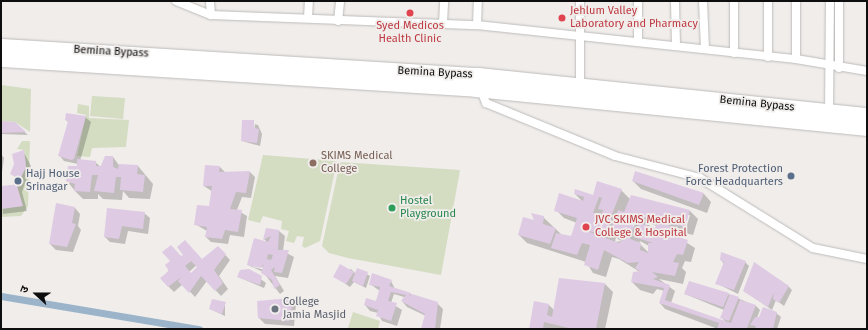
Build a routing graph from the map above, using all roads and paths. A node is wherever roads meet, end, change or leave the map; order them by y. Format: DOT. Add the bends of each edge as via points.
graph roads {
  1 [pos="176,1"];
  2 [pos="210,1"];
  3 [pos="310,1"];
  4 [pos="340,1"];
  5 [pos="444,1"];
  6 [pos="478,1"];
  7 [pos="580,1"];
  8 [pos="585,1"];
  9 [pos="638,1"];
  10 [pos="675,1"];
  11 [pos="703,1"];
  12 [pos="734,1"];
  13 [pos="768,1"];
  14 [pos="796,1"];
  15 [pos="830,1"];
  16 [pos="838,1"];
  17 [pos="211,15"];
  18 [pos="308,18"];
  19 [pos="338,21"];
  20 [pos="443,24"];
  21 [pos="477,24"];
  22 [pos="580,34"];
  23 [pos="638,42"];
  24 [pos="676,45"];
  25 [pos="1,46"];
  26 [pos="705,49"];
  27 [pos="734,52"];
  28 [pos="768,57"];
  29 [pos="1,59"];
  30 [pos="796,59"];
  31 [pos="830,66"];
  32 [pos="839,68"];
  33 [pos="867,71"];
  34 [pos="580,86"];
  35 [pos="481,90"];
  36 [pos="829,112"];
  37 [pos="867,115"];
  38 [pos="867,128"];
  39 [pos="867,259"];
  1 -- 17 [label="street"];
  2 -- 17 [label="street"];
  3 -- 18 [label="street"];
  4 -- 19 [label="street"];
  5 -- 20 [label="street"];
  6 -- 21 [label="street"];
  7 -- 8 [label="street"];
  7 -- 22 [label="street"];
  9 -- 23 [label="street"];
  10 -- 24 [label="street"];
  11 -- 26 [label="street"];
  12 -- 27 [label="street"];
  13 -- 28 [label="street"];
  14 -- 30 [label="street"];
  15 -- 31 [label="street"];
  16 -- 32 [label="street"];
  17 -- 18 [label="street"];
  18 -- 19 [label="street"];
  19 -- 20 [label="street"];
  20 -- 21 [label="street"];
  21 -- 22 [label="street"];
  22 -- 23 [label="street"];
  22 -- 34 [label="street"];
  23 -- 24 [label="street"];
  24 -- 26 [label="street"];
  25 -- 34 [label="highway, Bemina Bypass" via="478,75"];
  26 -- 27 [label="street"];
  27 -- 28 [label="street"];
  28 -- 30 [label="street"];
  29 -- 35 [label="highway, Bemina Bypass"];
  30 -- 31 [label="street"];
  31 -- 32 [label="street"];
  31 -- 36 [label="street"];
  32 -- 33 [label="street"];
  34 -- 36 [label="highway, Bemina Bypass"];
  35 -- 38 [label="highway, Bemina Bypass"];
  35 -- 39 [label="street" via="486,103 608,153 700,178 813,248"];
  36 -- 37 [label="highway, Bemina Bypass"];
}
